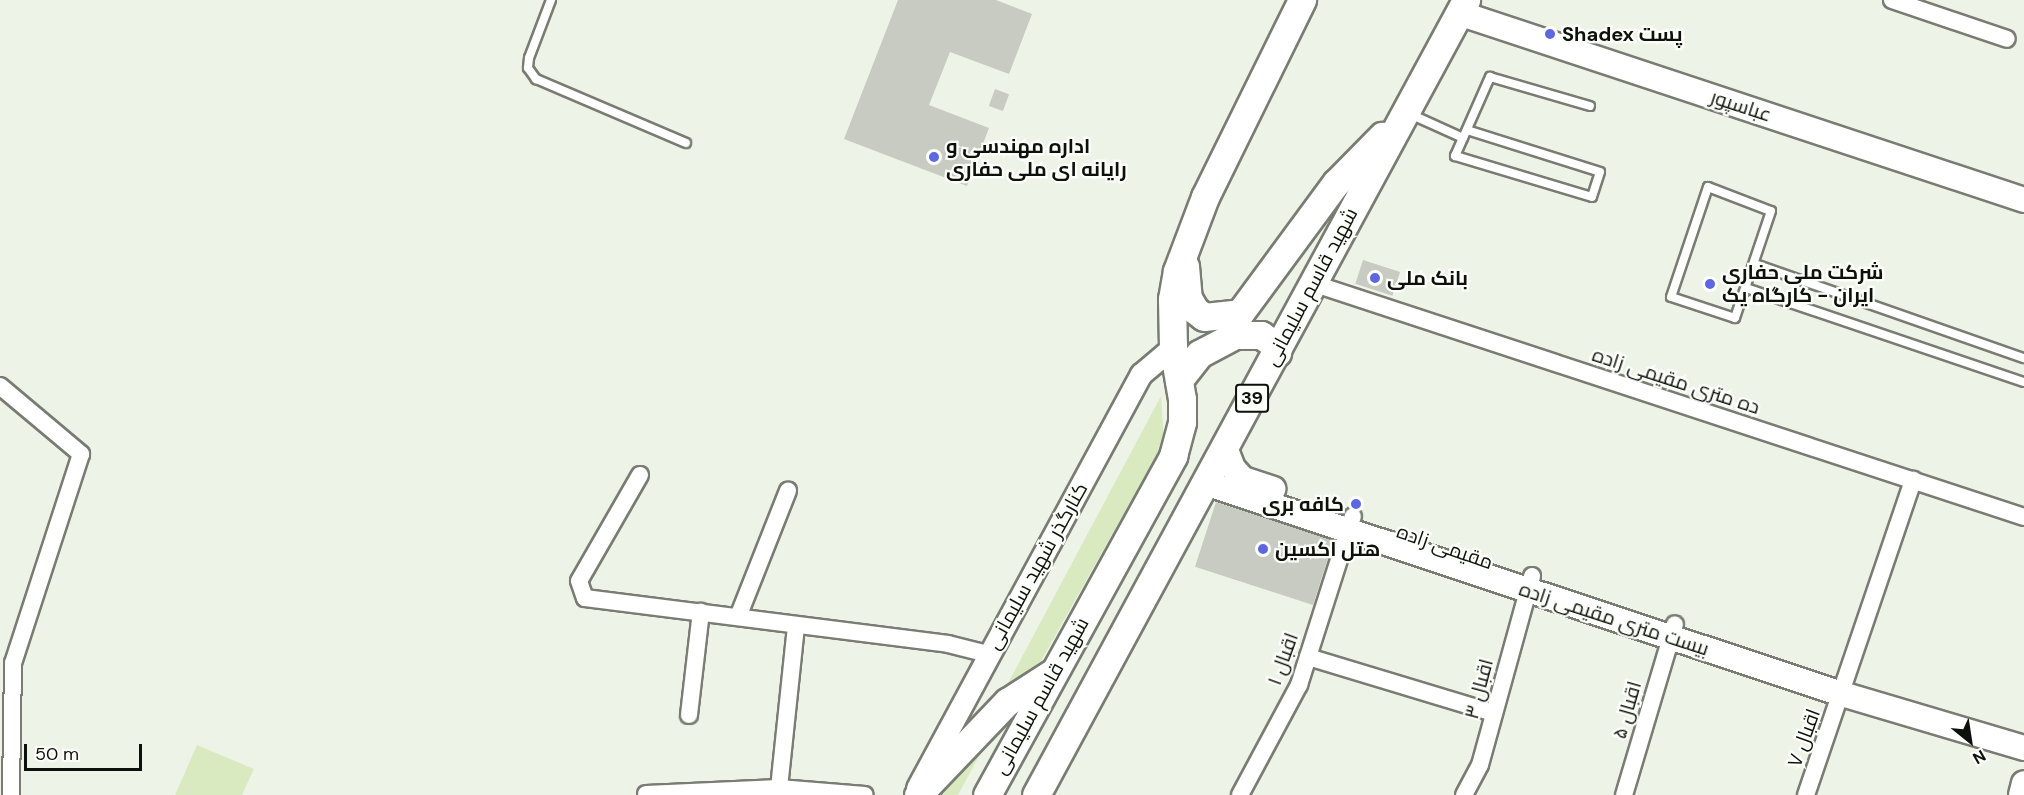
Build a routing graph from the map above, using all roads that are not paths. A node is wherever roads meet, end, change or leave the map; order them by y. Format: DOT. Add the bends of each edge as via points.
graph roads {
  1 [pos="551,0"];
  2 [pos="1302,0"];
  3 [pos="1892,0"];
  4 [pos="1462,7"];
  5 [pos="2007,39"];
  6 [pos="1590,106"];
  7 [pos="1400,117"];
  8 [pos="1465,134"];
  9 [pos="686,143"];
  10 [pos="2024,200"];
  11 [pos="1188,244"];
  12 [pos="1755,264"];
  13 [pos="1315,284"];
  14 [pos="1746,288"];
  15 [pos="1173,346"];
  16 [pos="1277,352"];
  17 [pos="2024,358"];
  18 [pos="1179,380"];
  19 [pos="2024,382"];
  20 [pos="0,386"];
  21 [pos="1225,447"];
  22 [pos="640,475"];
  23 [pos="1913,480"];
  24 [pos="1205,483"];
  25 [pos="788,491"];
  26 [pos="2024,517"];
  27 [pos="1351,523"];
  28 [pos="1529,583"];
  29 [pos="701,612"];
  30 [pos="738,617"];
  31 [pos="796,625"];
  32 [pos="1672,631"];
  33 [pos="988,654"];
  34 [pos="1308,657"];
  35 [pos="6,663"];
  36 [pos="1055,671"];
  37 [pos="1844,688"];
  38 [pos="1494,713"];
  39 [pos="689,715"];
  40 [pos="2024,737"];
  41 [pos="2024,748"];
  42 [pos="6,776"];
  43 [pos="2024,783"];
  44 [pos="779,788"];
  45 [pos="646,794"];
  46 [pos="11,795"];
  47 [pos="865,795"];
  48 [pos="913,795"];
  49 [pos="918,795"];
  50 [pos="987,795"];
  51 [pos="1036,795"];
  52 [pos="1240,795"];
  53 [pos="1464,795"];
  54 [pos="1624,795"];
  55 [pos="1806,795"];
  56 [pos="2021,795"];
  1 -- 9 [label="lane" via="529,58 528,68 536,79"];
  2 -- 11 [label="highway, شهید قاسم سلیمانی" via="1205,197"];
  3 -- 5 [label="street"];
  4 -- 7 [label="highway, شهید قاسم سلیمانی / 39"];
  4 -- 10 [label="main road, عباسپور"];
  6 -- 8 [label="lane" via="1490,77"];
  7 -- 8 [label="lane"];
  7 -- 11 [label="highway" via="1336,183 1239,313 1204,317 1195,310 1185,274"];
  7 -- 13 [label="highway, شهید قاسم سلیمانی / 39"];
  8 -- 8 [label="lane" via="1455,156 1592,197 1600,172"];
  11 -- 15 [label="highway, شهید قاسم سلیمانی" via="1177,271 1172,299"];
  12 -- 14 [label="lane"];
  12 -- 14 [label="lane" via="1771,211 1708,188 1671,297 1735,318"];
  12 -- 17 [label="lane"];
  13 -- 16 [label="highway, شهید قاسم سلیمانی / 39"];
  13 -- 23 [label="street, ده متری مقیمی زاده"];
  14 -- 19 [label="lane"];
  15 -- 18 [label="highway, شهید قاسم سلیمانی"];
  15 -- 33 [label="street, کنارگذر شهید سلیمانی" via="1142,374"];
  16 -- 18 [label="highway" via="1274,344 1261,335 1234,335 1199,354"];
  16 -- 21 [label="highway, شهید قاسم سلیمانی / 39"];
  18 -- 36 [label="highway, شهید قاسم سلیمانی" via="1182,422 1173,456"];
  20 -- 35 [label="street" via="81,454"];
  21 -- 24 [label="highway, شهید قاسم سلیمانی / 39"];
  21 -- 27 [label="main road" via="1233,468 1243,479"];
  22 -- 29 [label="street" via="579,582 585,598"];
  23 -- 26 [label="street, ده متری مقیمی زاده"];
  23 -- 37 [label="street, اقبال ۷"];
  24 -- 27 [label="main road, بیست متری مقیمی زاده"];
  24 -- 51 [label="highway, شهید قاسم سلیمانی / 39"];
  25 -- 30 [label="street"];
  27 -- 28 [label="main road, بیست متری مقیمی زاده"];
  27 -- 34 [label="street, اقبال ۱"];
  28 -- 32 [label="main road, بیست متری مقیمی زاده"];
  28 -- 38 [label="street, اقبال ۳"];
  29 -- 30 [label="street"];
  29 -- 39 [label="street"];
  30 -- 31 [label="street"];
  31 -- 33 [label="street" via="948,644"];
  31 -- 44 [label="street"];
  32 -- 37 [label="main road, بیست متری مقیمی زاده"];
  32 -- 54 [label="street, اقبال ۵"];
  33 -- 48 [label="street, کنارگذر شهید سلیمانی"];
  34 -- 38 [label="street"];
  34 -- 52 [label="street, اقبال ۱" via="1299,685"];
  35 -- 42 [label="street"];
  36 -- 49 [label="highway" via="1007,702"];
  36 -- 50 [label="highway, شهید قاسم سلیمانی"];
  37 -- 40 [label="main road"];
  37 -- 41 [label="main road, بیست متری مقیمی زاده"];
  37 -- 55 [label="street, اقبال ۷"];
  38 -- 53 [label="street, اقبال ۳" via="1480,765"];
  42 -- 46 [label="street"];
  43 -- 56 [label="main road"];
  44 -- 45 [label="street"];
  44 -- 47 [label="street"];
}
